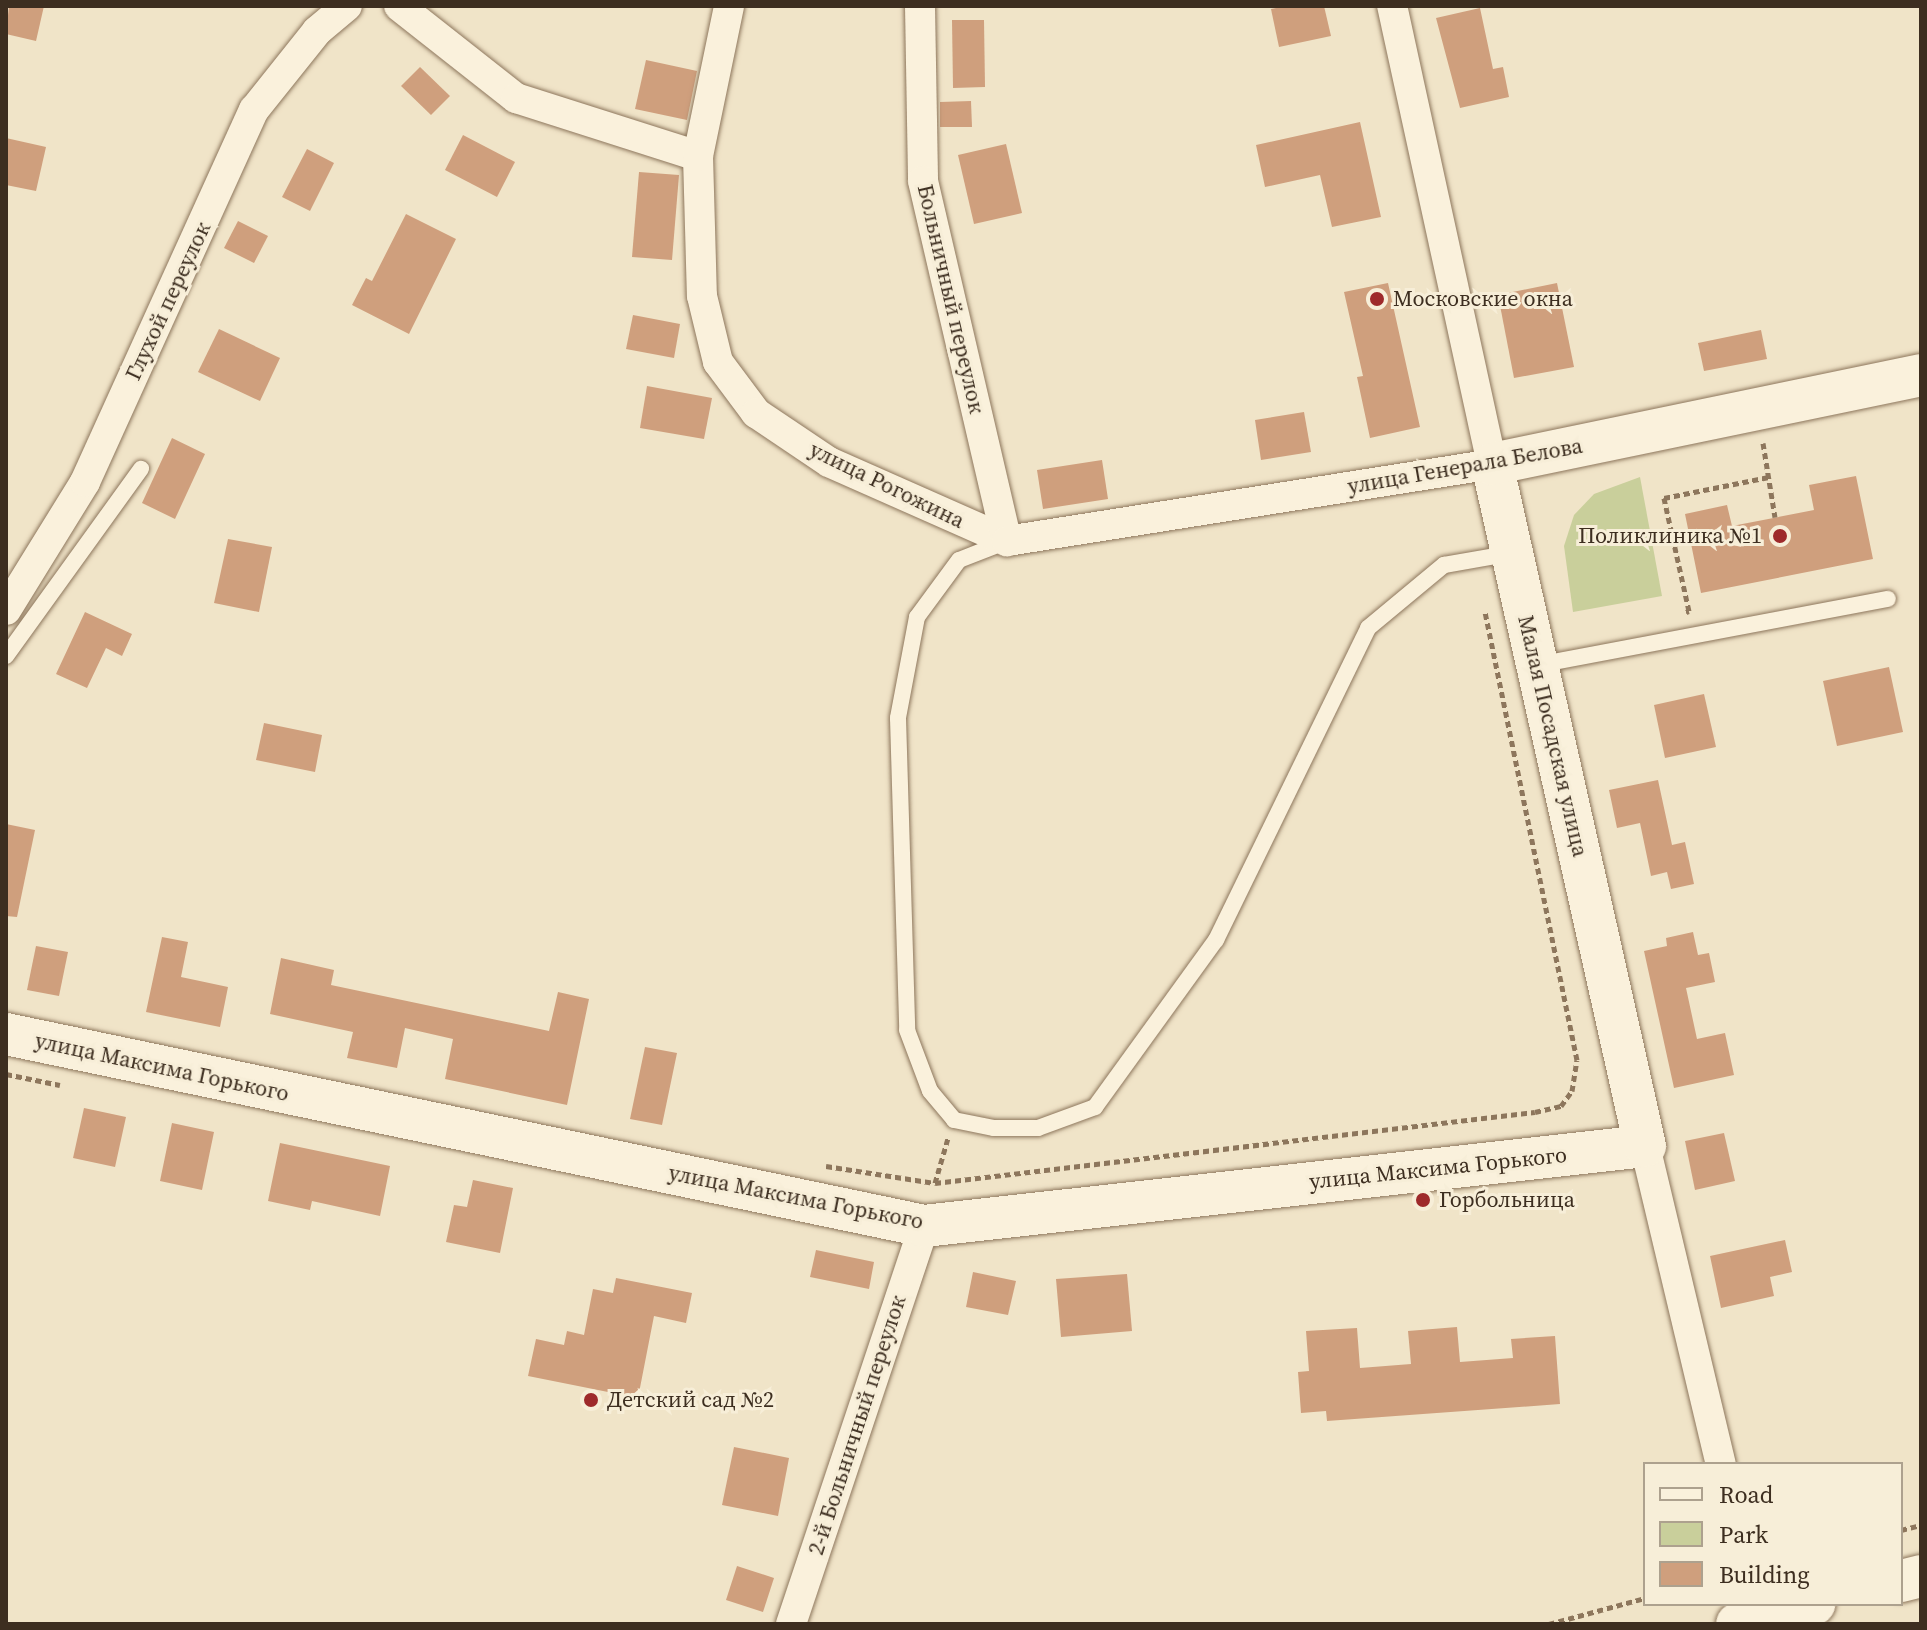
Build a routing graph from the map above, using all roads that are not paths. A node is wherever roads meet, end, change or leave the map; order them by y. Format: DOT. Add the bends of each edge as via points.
graph roads {
  1 [pos="347,6"];
  2 [pos="399,6"];
  3 [pos="729,6"];
  4 [pos="920,6"];
  5 [pos="1392,6"];
  6 [pos="698,156"];
  7 [pos="1921,375"];
  8 [pos="1492,464"];
  9 [pos="141,469"];
  10 [pos="1007,541"];
  11 [pos="1493,556"];
  12 [pos="1888,599"];
  13 [pos="6,610"];
  14 [pos="1520,653"];
  15 [pos="6,656"];
  16 [pos="6,1034"];
  17 [pos="1645,1146"];
  18 [pos="924,1226"];
  19 [pos="1721,1462"];
  20 [pos="1805,1606"];
  21 [pos="1752,1618"];
  22 [pos="791,1624"];
  1 -- 13 [label="street, Глухой переулок" via="317,31 254,110 85,482"];
  2 -- 6 [label="street" via="516,98"];
  3 -- 6 [label="street, улица Рогожина"];
  4 -- 10 [label="street, Больничный переулок" via="923,181"];
  5 -- 8 [label="street, Малая Посадская улица"];
  6 -- 10 [label="street, улица Рогожина" via="702,296 718,362 756,413 829,462"];
  7 -- 8 [label="main road, улица Генерала Белова"];
  8 -- 10 [label="street, улица Генерала Белова"];
  8 -- 11 [label="main road, Малая Посадская улица"];
  9 -- 15 [label="lane"];
  10 -- 11 [label="lane" via="959,560 917,617 898,718 907,1030 930,1091 954,1120 994,1128 1038,1128 1095,1107 1216,940 1368,628 1444,565"];
  11 -- 14 [label="main road, Малая Посадская улица"];
  12 -- 14 [label="lane"];
  14 -- 17 [label="main road, Малая Посадская улица"];
  16 -- 18 [label="main road, улица Максима Горького"];
  17 -- 18 [label="main road, улица Максима Горького"];
  17 -- 19 [label="street, Малая Посадская улица"];
  18 -- 22 [label="street, 2-й Больничный переулок"];
  20 -- 21 [label="main road"];
}
